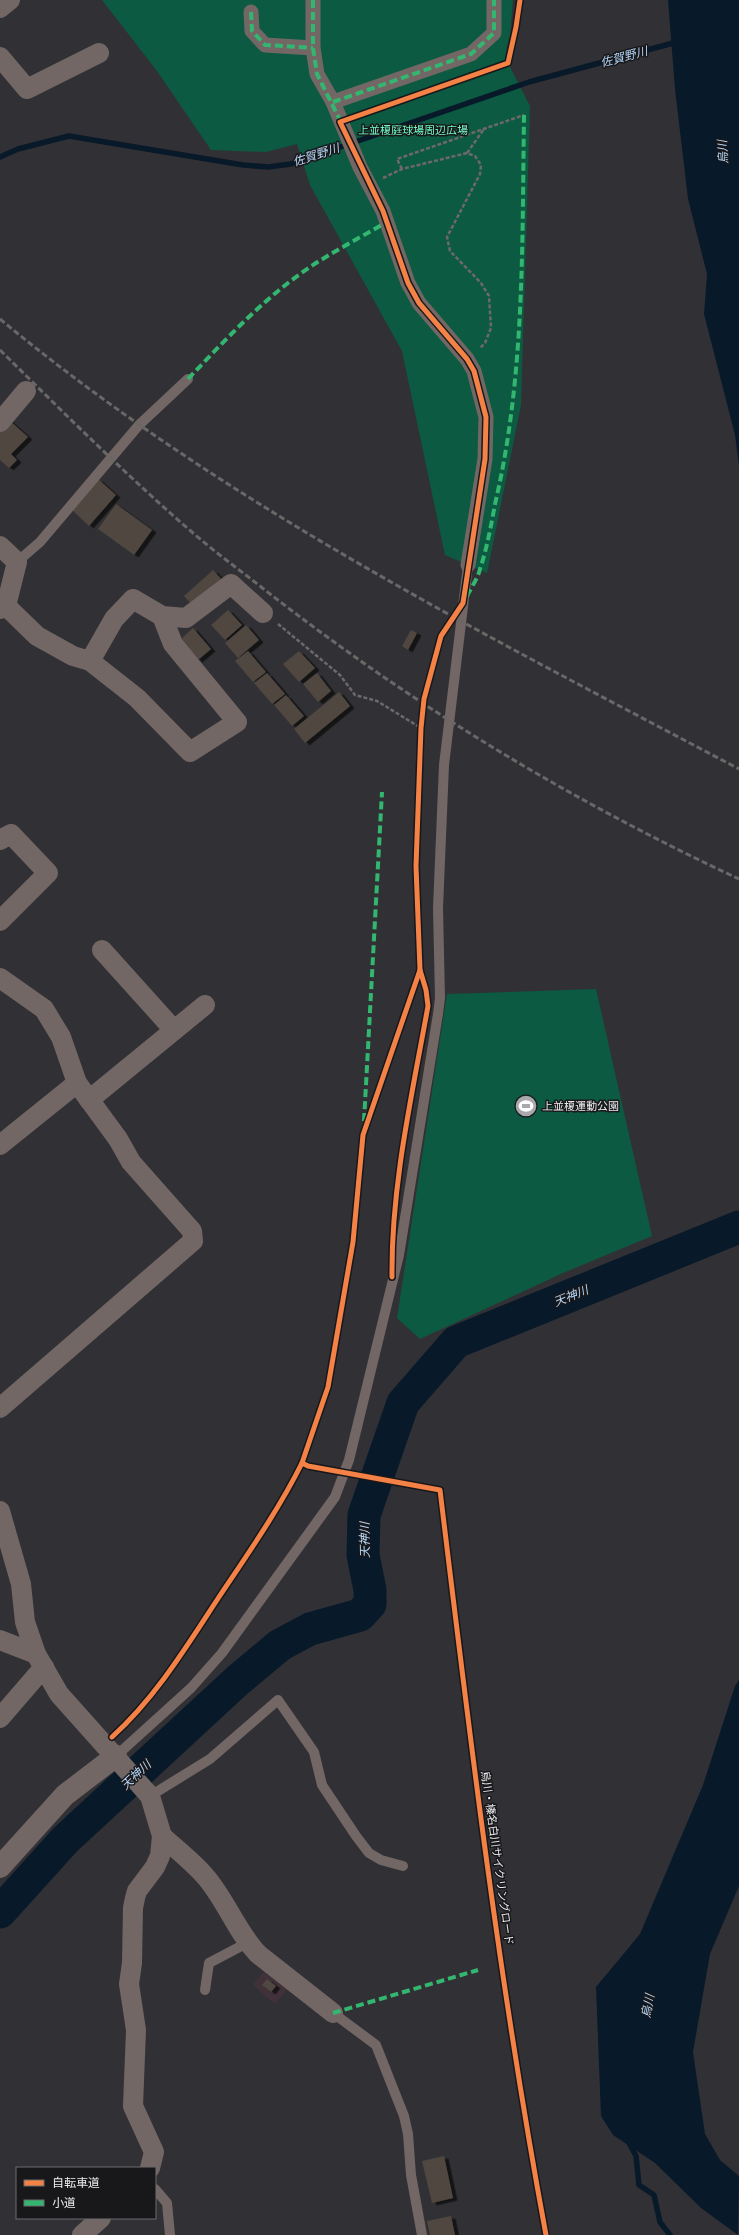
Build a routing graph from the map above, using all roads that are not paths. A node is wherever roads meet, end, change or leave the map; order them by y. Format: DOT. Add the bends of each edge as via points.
graph roads {
  1 [pos="10,0"];
  2 [pos="313,0"];
  3 [pos="494,0"];
  4 [pos="0,8"];
  5 [pos="251,12"];
  6 [pos="313,48"];
  7 [pos="99,53"];
  8 [pos="0,57"];
  9 [pos="333,102"];
  10 [pos="188,379"];
  11 [pos="26,391"];
  12 [pos="0,422"];
  13 [pos="0,546"];
  14 [pos="17,562"];
  15 [pos="468,565"];
  16 [pos="3,608"];
  17 [pos="263,613"];
  18 [pos="162,616"];
  19 [pos="90,661"];
  20 [pos="0,840"];
  21 [pos="0,921"];
  22 [pos="102,950"];
  23 [pos="0,978"];
  24 [pos="205,1004"];
  25 [pos="174,1030"];
  26 [pos="77,1083"];
  27 [pos="89,1100"];
  28 [pos="0,1145"];
  29 [pos="0,1408"];
  30 [pos="0,1513"];
  31 [pos="0,1640"];
  32 [pos="40,1660"];
  33 [pos="0,1718"];
  34 [pos="118,1753"];
  35 [pos="147,1792"];
  36 [pos="162,1836"];
  37 [pos="404,1866"];
  38 [pos="0,1867"];
  39 [pos="247,1943"];
  40 [pos="205,1990"];
  41 [pos="333,2013"];
  42 [pos="150,2167"];
  43 [pos="156,2190"];
  44 [pos="100,2219"];
  45 [pos="82,2235"];
  46 [pos="170,2235"];
  47 [pos="422,2235"];
  1 -- 4 [label="street"];
  2 -- 6 [label="street"];
  3 -- 9 [label="street" via="494,33 472,54"];
  5 -- 6 [label="street" via="252,31 265,45"];
  6 -- 9 [label="street" via="317,74"];
  7 -- 8 [label="street" via="27,89"];
  9 -- 15 [label="street" via="360,167 383,211 408,283 419,303 468,359 474,371 486,417 485,460"];
  10 -- 14 [label="lane" via="139,425 40,542"];
  11 -- 12 [label="street"];
  13 -- 14 [label="street"];
  14 -- 16 [label="street"];
  15 -- 34 [label="lane" via="444,765 438,908 438,1014 399,1255 349,1460 335,1497 222,1653 191,1688"];
  16 -- 19 [label="street" via="37,636 73,656"];
  17 -- 18 [label="street" via="231,584 186,618"];
  18 -- 19 [label="street" via="133,599 114,619"];
  18 -- 19 [label="street" via="173,644 237,722 190,752 137,698"];
  20 -- 21 [label="street" via="11,834 48,873"];
  22 -- 25 [label="street"];
  23 -- 26 [label="street" via="44,1009 61,1037"];
  24 -- 25 [label="street"];
  25 -- 27 [label="street"];
  26 -- 27 [label="street"];
  26 -- 28 [label="street"];
  27 -- 29 [label="street" via="118,1139 131,1162 192,1231 193,1241"];
  30 -- 32 [label="street" via="21,1584 25,1622"];
  31 -- 32 [label="street"];
  32 -- 33 [label="street"];
  32 -- 34 [label="street" via="59,1694"];
  34 -- 35 [label="street"];
  34 -- 38 [label="street" via="65,1795"];
  35 -- 36 [label="street"];
  35 -- 37 [label="lane" via="210,1759 278,1700 314,1752 322,1785 356,1836 370,1853 381,1860"];
  36 -- 39 [label="street" via="205,1876 230,1912"];
  36 -- 42 [label="street" via="160,1856 135,1898 129,1984 136,2030 133,2106 154,2152"];
  39 -- 40 [label="lane" via="208,1963"];
  39 -- 41 [label="street"];
  41 -- 47 [label="lane" via="376,2045 404,2116"];
  43 -- 46 [label="lane" via="167,2203"];
  44 -- 45 [label="street"];
}
